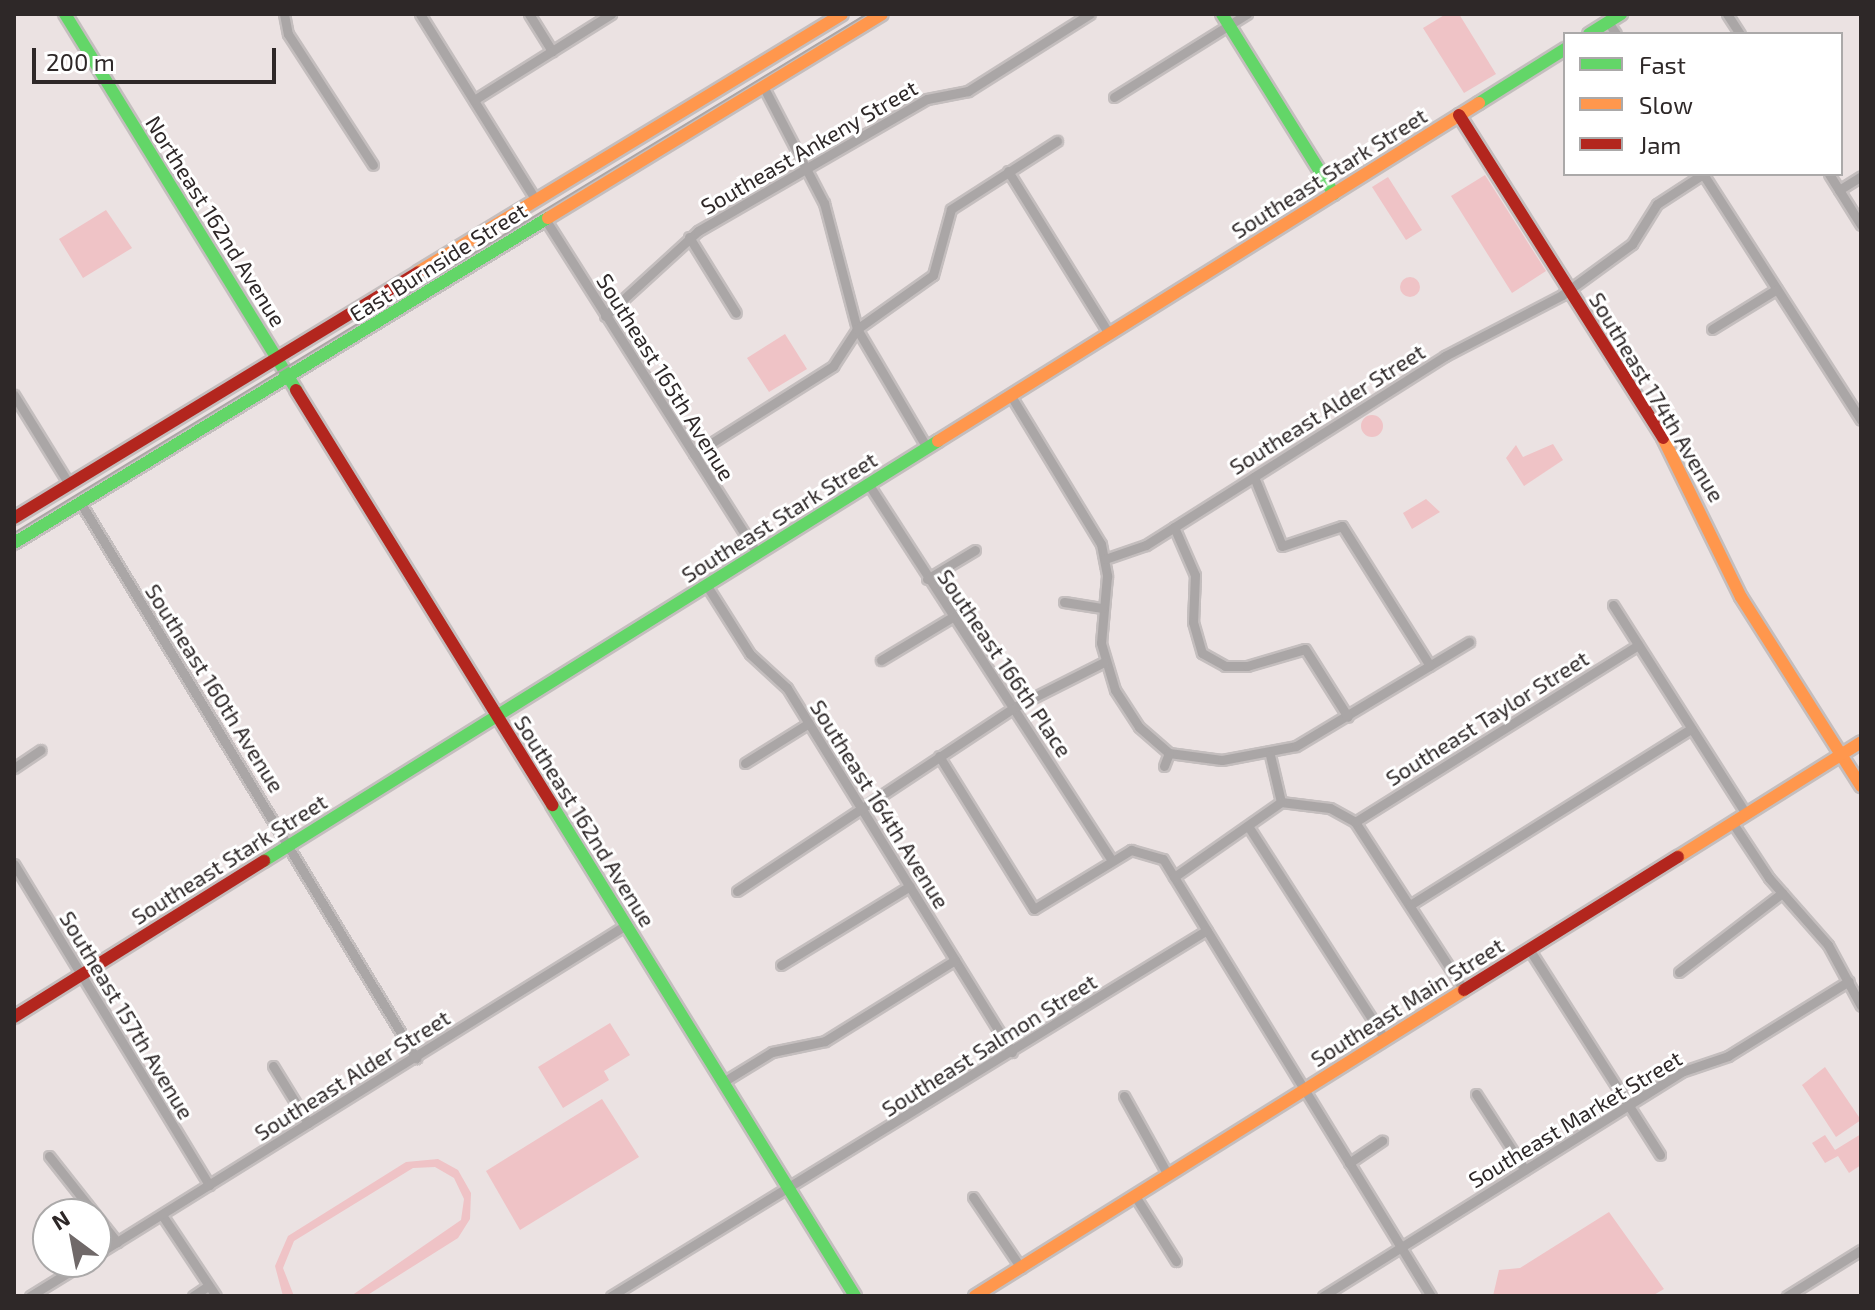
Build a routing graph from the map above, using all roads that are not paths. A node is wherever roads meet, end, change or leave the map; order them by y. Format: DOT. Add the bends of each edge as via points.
graph roads {
  1 [pos="284,14"];
  2 [pos="420,14"];
  3 [pos="529,14"];
  4 [pos="611,14"];
  5 [pos="842,14"];
  6 [pos="882,14"];
  7 [pos="1090,14"];
  8 [pos="1247,14"];
  9 [pos="1621,14"];
  10 [pos="1727,14"];
  11 [pos="68,15"];
  12 [pos="1226,20"];
  13 [pos="1608,22"];
  14 [pos="1592,32"];
  15 [pos="1615,32"];
  16 [pos="1739,32"];
  17 [pos="1563,50"];
  18 [pos="552,51"];
  19 [pos="763,86"];
  20 [pos="1114,97"];
  21 [pos="474,100"];
  22 [pos="1459,115"];
  23 [pos="1057,141"];
  24 [pos="373,165"];
  25 [pos="809,170"];
  26 [pos="1008,171"];
  27 [pos="1700,176"];
  28 [pos="1704,176"];
  29 [pos="1830,176"];
  30 [pos="1861,176"];
  31 [pos="1839,190"];
  32 [pos="1334,194"];
  33 [pos="536,200"];
  34 [pos="545,219"];
  35 [pos="1861,225"];
  36 [pos="689,237"];
  37 [pos="1568,288"];
  38 [pos="1777,289"];
  39 [pos="736,313"];
  40 [pos="605,316"];
  41 [pos="857,329"];
  42 [pos="1712,329"];
  43 [pos="1109,334"];
  44 [pos="283,366"];
  45 [pos="14,395"];
  46 [pos="1011,396"];
  47 [pos="1861,420"];
  48 [pos="927,448"];
  49 [pos="694,454"];
  50 [pos="1254,477"];
  51 [pos="69,484"];
  52 [pos="869,485"];
  53 [pos="80,502"];
  54 [pos="14,518"];
  55 [pos="1174,527"];
  56 [pos="14,543"];
  57 [pos="975,550"];
  58 [pos="757,553"];
  59 [pos="1105,559"];
  60 [pos="927,579"];
  61 [pos="707,586"];
  62 [pos="1064,602"];
  63 [pos="1613,605"];
  64 [pos="1103,608"];
  65 [pos="951,618"];
  66 [pos="1469,642"];
  67 [pos="1638,645"];
  68 [pos="881,660"];
  69 [pos="1104,662"];
  70 [pos="1430,666"];
  71 [pos="1017,706"];
  72 [pos="497,717"];
  73 [pos="1348,717"];
  74 [pos="809,723"];
  75 [pos="1691,729"];
  76 [pos="1861,742"];
  77 [pos="41,750"];
  78 [pos="1169,753"];
  79 [pos="1270,755"];
  80 [pos="1841,755"];
  81 [pos="939,756"];
  82 [pos="745,763"];
  83 [pos="1164,766"];
  84 [pos="14,768"];
  85 [pos="1861,786"];
  86 [pos="1281,802"];
  87 [pos="864,812"];
  88 [pos="1746,814"];
  89 [pos="1355,822"];
  90 [pos="1732,822"];
  91 [pos="1250,829"];
  92 [pos="291,845"];
  93 [pos="1112,860"];
  94 [pos="14,864"];
  95 [pos="1174,877"];
  96 [pos="910,886"];
  97 [pos="737,891"];
  98 [pos="1782,893"];
  99 [pos="1410,905"];
  100 [pos="626,925"];
  101 [pos="1207,930"];
  102 [pos="1529,949"];
  103 [pos="955,960"];
  104 [pos="781,965"];
  105 [pos="1679,972"];
  106 [pos="81,976"];
  107 [pos="1849,981"];
  108 [pos="1464,990"];
  109 [pos="1861,1006"];
  110 [pos="14,1017"];
  111 [pos="1385,1039"];
  112 [pos="1012,1052"];
  113 [pos="416,1058"];
  114 [pos="273,1066"];
  115 [pos="723,1082"];
  116 [pos="1303,1091"];
  117 [pos="1476,1094"];
  118 [pos="1124,1096"];
  119 [pos="1629,1104"];
  120 [pos="308,1123"];
  121 [pos="1382,1141"];
  122 [pos="1660,1155"];
  123 [pos="49,1156"];
  124 [pos="1349,1163"];
  125 [pos="1525,1170"];
  126 [pos="1168,1175"];
  127 [pos="209,1185"];
  128 [pos="788,1188"];
  129 [pos="1135,1196"];
  130 [pos="973,1197"];
  131 [pos="162,1215"];
  132 [pos="117,1242"];
  133 [pos="112,1245"];
  134 [pos="1402,1247"];
  135 [pos="1861,1250"];
  136 [pos="1176,1261"];
  137 [pos="1021,1268"];
  138 [pos="59,1278"];
  139 [pos="208,1286"];
  140 [pos="982,1294"];
  141 [pos="30,1296"];
  142 [pos="193,1296"];
  143 [pos="216,1296"];
  144 [pos="611,1296"];
  145 [pos="855,1296"];
  146 [pos="1323,1296"];
  147 [pos="1431,1296"];
  148 [pos="1787,1296"];
  1 -- 24 [label="street" via="288,34"];
  2 -- 21 [label="street"];
  3 -- 18 [label="street"];
  4 -- 18 [label="street"];
  5 -- 33 [label="street, East Burnside Street"];
  6 -- 19 [label="street, East Burnside Street"];
  7 -- 25 [label="street, Southeast Ankeny Street" via="968,91 927,99"];
  8 -- 12 [label="street"];
  9 -- 13 [label="street"];
  10 -- 16 [label="street"];
  11 -- 44 [label="street, Northeast 162nd Avenue"];
  12 -- 20 [label="street"];
  12 -- 32 [label="street"];
  13 -- 14 [label="street"];
  13 -- 15 [label="street"];
  17 -- 22 [label="street, Southeast Stark Street"];
  18 -- 21 [label="street"];
  19 -- 25 [label="street"];
  19 -- 34 [label="street, East Burnside Street"];
  21 -- 33 [label="street"];
  22 -- 32 [label="street, Southeast Stark Street"];
  22 -- 37 [label="street, Southeast 174th Avenue"];
  23 -- 26 [label="street"];
  25 -- 36 [label="street, Southeast Ankeny Street"];
  25 -- 41 [label="street" via="832,227 832,269"];
  26 -- 41 [label="street" via="951,209 941,229 933,275"];
  26 -- 43 [label="street"];
  27 -- 37 [label="street, Southeast Alder Street" via="1657,204 1626,249"];
  28 -- 38 [label="street"];
  29 -- 31 [label="street"];
  30 -- 31 [label="street"];
  31 -- 35 [label="street"];
  32 -- 43 [label="street, Southeast Stark Street"];
  33 -- 44 [label="street, East Burnside Street"];
  34 -- 40 [label="street, Southeast 165th Avenue"];
  34 -- 44 [label="street, East Burnside Street"];
  36 -- 39 [label="street"];
  36 -- 40 [label="street, Southeast Ankeny Street"];
  37 -- 50 [label="street, Southeast Alder Street"];
  37 -- 80 [label="street, Southeast 174th Avenue" via="1690,482 1741,597"];
  38 -- 42 [label="street"];
  38 -- 47 [label="street"];
  40 -- 49 [label="street, Southeast 165th Avenue"];
  41 -- 48 [label="street"];
  41 -- 49 [label="street" via="833,366"];
  43 -- 46 [label="street, Southeast Stark Street"];
  44 -- 51 [label="street, East Burnside Street"];
  44 -- 53 [label="street, East Burnside Street"];
  44 -- 72 [label="street, Southeast 162nd Avenue"];
  45 -- 51 [label="street"];
  46 -- 48 [label="street, Southeast Stark Street"];
  46 -- 59 [label="street"];
  48 -- 52 [label="street, Southeast Stark Street"];
  49 -- 58 [label="street, Southeast 165th Avenue"];
  50 -- 55 [label="street, Southeast Alder Street"];
  50 -- 70 [label="street" via="1282,546 1342,526"];
  51 -- 54 [label="street, East Burnside Street"];
  52 -- 58 [label="street, Southeast Stark Street"];
  52 -- 60 [label="street, Southeast 166th Place"];
  53 -- 56 [label="street, East Burnside Street"];
  53 -- 92 [label="street, Southeast 160th Avenue"];
  55 -- 59 [label="street, Southeast Alder Street"];
  55 -- 73 [label="street" via="1195,575 1193,622 1202,653 1225,666 1247,666 1305,649"];
  57 -- 60 [label="street"];
  58 -- 61 [label="street, Southeast Stark Street"];
  59 -- 64 [label="street"];
  60 -- 65 [label="street, Southeast 166th Place"];
  61 -- 72 [label="street, Southeast Stark Street"];
  61 -- 74 [label="street, Southeast 164th Avenue" via="750,654 782,680"];
  62 -- 64 [label="street"];
  63 -- 67 [label="street"];
  64 -- 69 [label="street"];
  65 -- 68 [label="street"];
  65 -- 71 [label="street, Southeast 166th Place"];
  66 -- 70 [label="street"];
  67 -- 75 [label="street"];
  67 -- 89 [label="street, Southeast Taylor Street"];
  69 -- 71 [label="street"];
  69 -- 78 [label="street" via="1139,727"];
  70 -- 73 [label="street"];
  71 -- 81 [label="street"];
  71 -- 93 [label="street, Southeast 166th Place"];
  72 -- 92 [label="street, Southeast Stark Street"];
  72 -- 100 [label="street, Southeast 162nd Avenue"];
  73 -- 79 [label="street"];
  74 -- 82 [label="street"];
  74 -- 87 [label="street, Southeast 164th Avenue"];
  75 -- 88 [label="street"];
  75 -- 99 [label="street"];
  76 -- 80 [label="street, Southeast Main Street"];
  77 -- 84 [label="street"];
  78 -- 79 [label="street" via="1222,760"];
  78 -- 83 [label="street"];
  79 -- 86 [label="street"];
  80 -- 85 [label="street, Southeast 174th Avenue"];
  80 -- 88 [label="street, Southeast Main Street"];
  81 -- 87 [label="street"];
  81 -- 93 [label="street" via="1034,909"];
  86 -- 89 [label="street" via="1330,808"];
  86 -- 91 [label="street"];
  87 -- 96 [label="street, Southeast 164th Avenue"];
  87 -- 97 [label="street"];
  88 -- 90 [label="street, Southeast Main Street"];
  89 -- 99 [label="street"];
  90 -- 98 [label="street"];
  90 -- 102 [label="street, Southeast Main Street"];
  91 -- 95 [label="street"];
  91 -- 111 [label="street"];
  92 -- 106 [label="street, Southeast Stark Street"];
  92 -- 113 [label="street, Southeast 160th Avenue"];
  93 -- 95 [label="street" via="1148,850"];
  94 -- 106 [label="street, Southeast 157th Avenue"];
  95 -- 101 [label="street"];
  96 -- 103 [label="street, Southeast 164th Avenue"];
  96 -- 104 [label="street"];
  98 -- 105 [label="street"];
  98 -- 107 [label="street"];
  99 -- 108 [label="street"];
  100 -- 113 [label="street, Southeast Alder Street"];
  100 -- 115 [label="street, Southeast 162nd Avenue"];
  101 -- 112 [label="street, Southeast Salmon Street"];
  101 -- 116 [label="street"];
  102 -- 108 [label="street, Southeast Main Street"];
  102 -- 119 [label="street"];
  103 -- 112 [label="street, Southeast 164th Avenue"];
  103 -- 115 [label="street" via="825,1041 772,1052"];
  106 -- 110 [label="street, Southeast Stark Street"];
  106 -- 127 [label="street, Southeast 157th Avenue"];
  107 -- 109 [label="street"];
  107 -- 119 [label="street, Southeast Market Street" via="1728,1056 1688,1068"];
  108 -- 111 [label="street, Southeast Main Street"];
  111 -- 116 [label="street, Southeast Main Street"];
  112 -- 128 [label="street, Southeast Salmon Street"];
  113 -- 120 [label="street, Southeast Alder Street"];
  114 -- 120 [label="street"];
  115 -- 128 [label="street, Southeast 162nd Avenue"];
  116 -- 124 [label="street"];
  116 -- 126 [label="street, Southeast Main Street"];
  117 -- 125 [label="street"];
  118 -- 126 [label="street"];
  119 -- 122 [label="street"];
  119 -- 125 [label="street, Southeast Market Street"];
  120 -- 127 [label="street, Southeast Alder Street"];
  121 -- 124 [label="street"];
  123 -- 132 [label="street"];
  124 -- 134 [label="street"];
  125 -- 134 [label="street, Southeast Market Street"];
  126 -- 129 [label="street, Southeast Main Street"];
  127 -- 131 [label="street, Southeast Alder Street"];
  128 -- 144 [label="street"];
  128 -- 145 [label="street, Southeast 162nd Avenue"];
  129 -- 136 [label="street"];
  129 -- 137 [label="street, Southeast Main Street"];
  130 -- 137 [label="street"];
  131 -- 132 [label="street, Southeast Alder Street"];
  131 -- 139 [label="street"];
  132 -- 133 [label="street, Southeast Alder Street"];
  134 -- 146 [label="street, Southeast Market Street"];
  134 -- 147 [label="street"];
  135 -- 148 [label="street"];
  137 -- 140 [label="street, Southeast Main Street"];
  138 -- 141 [label="street"];
  139 -- 142 [label="street"];
  139 -- 143 [label="street"];
}
